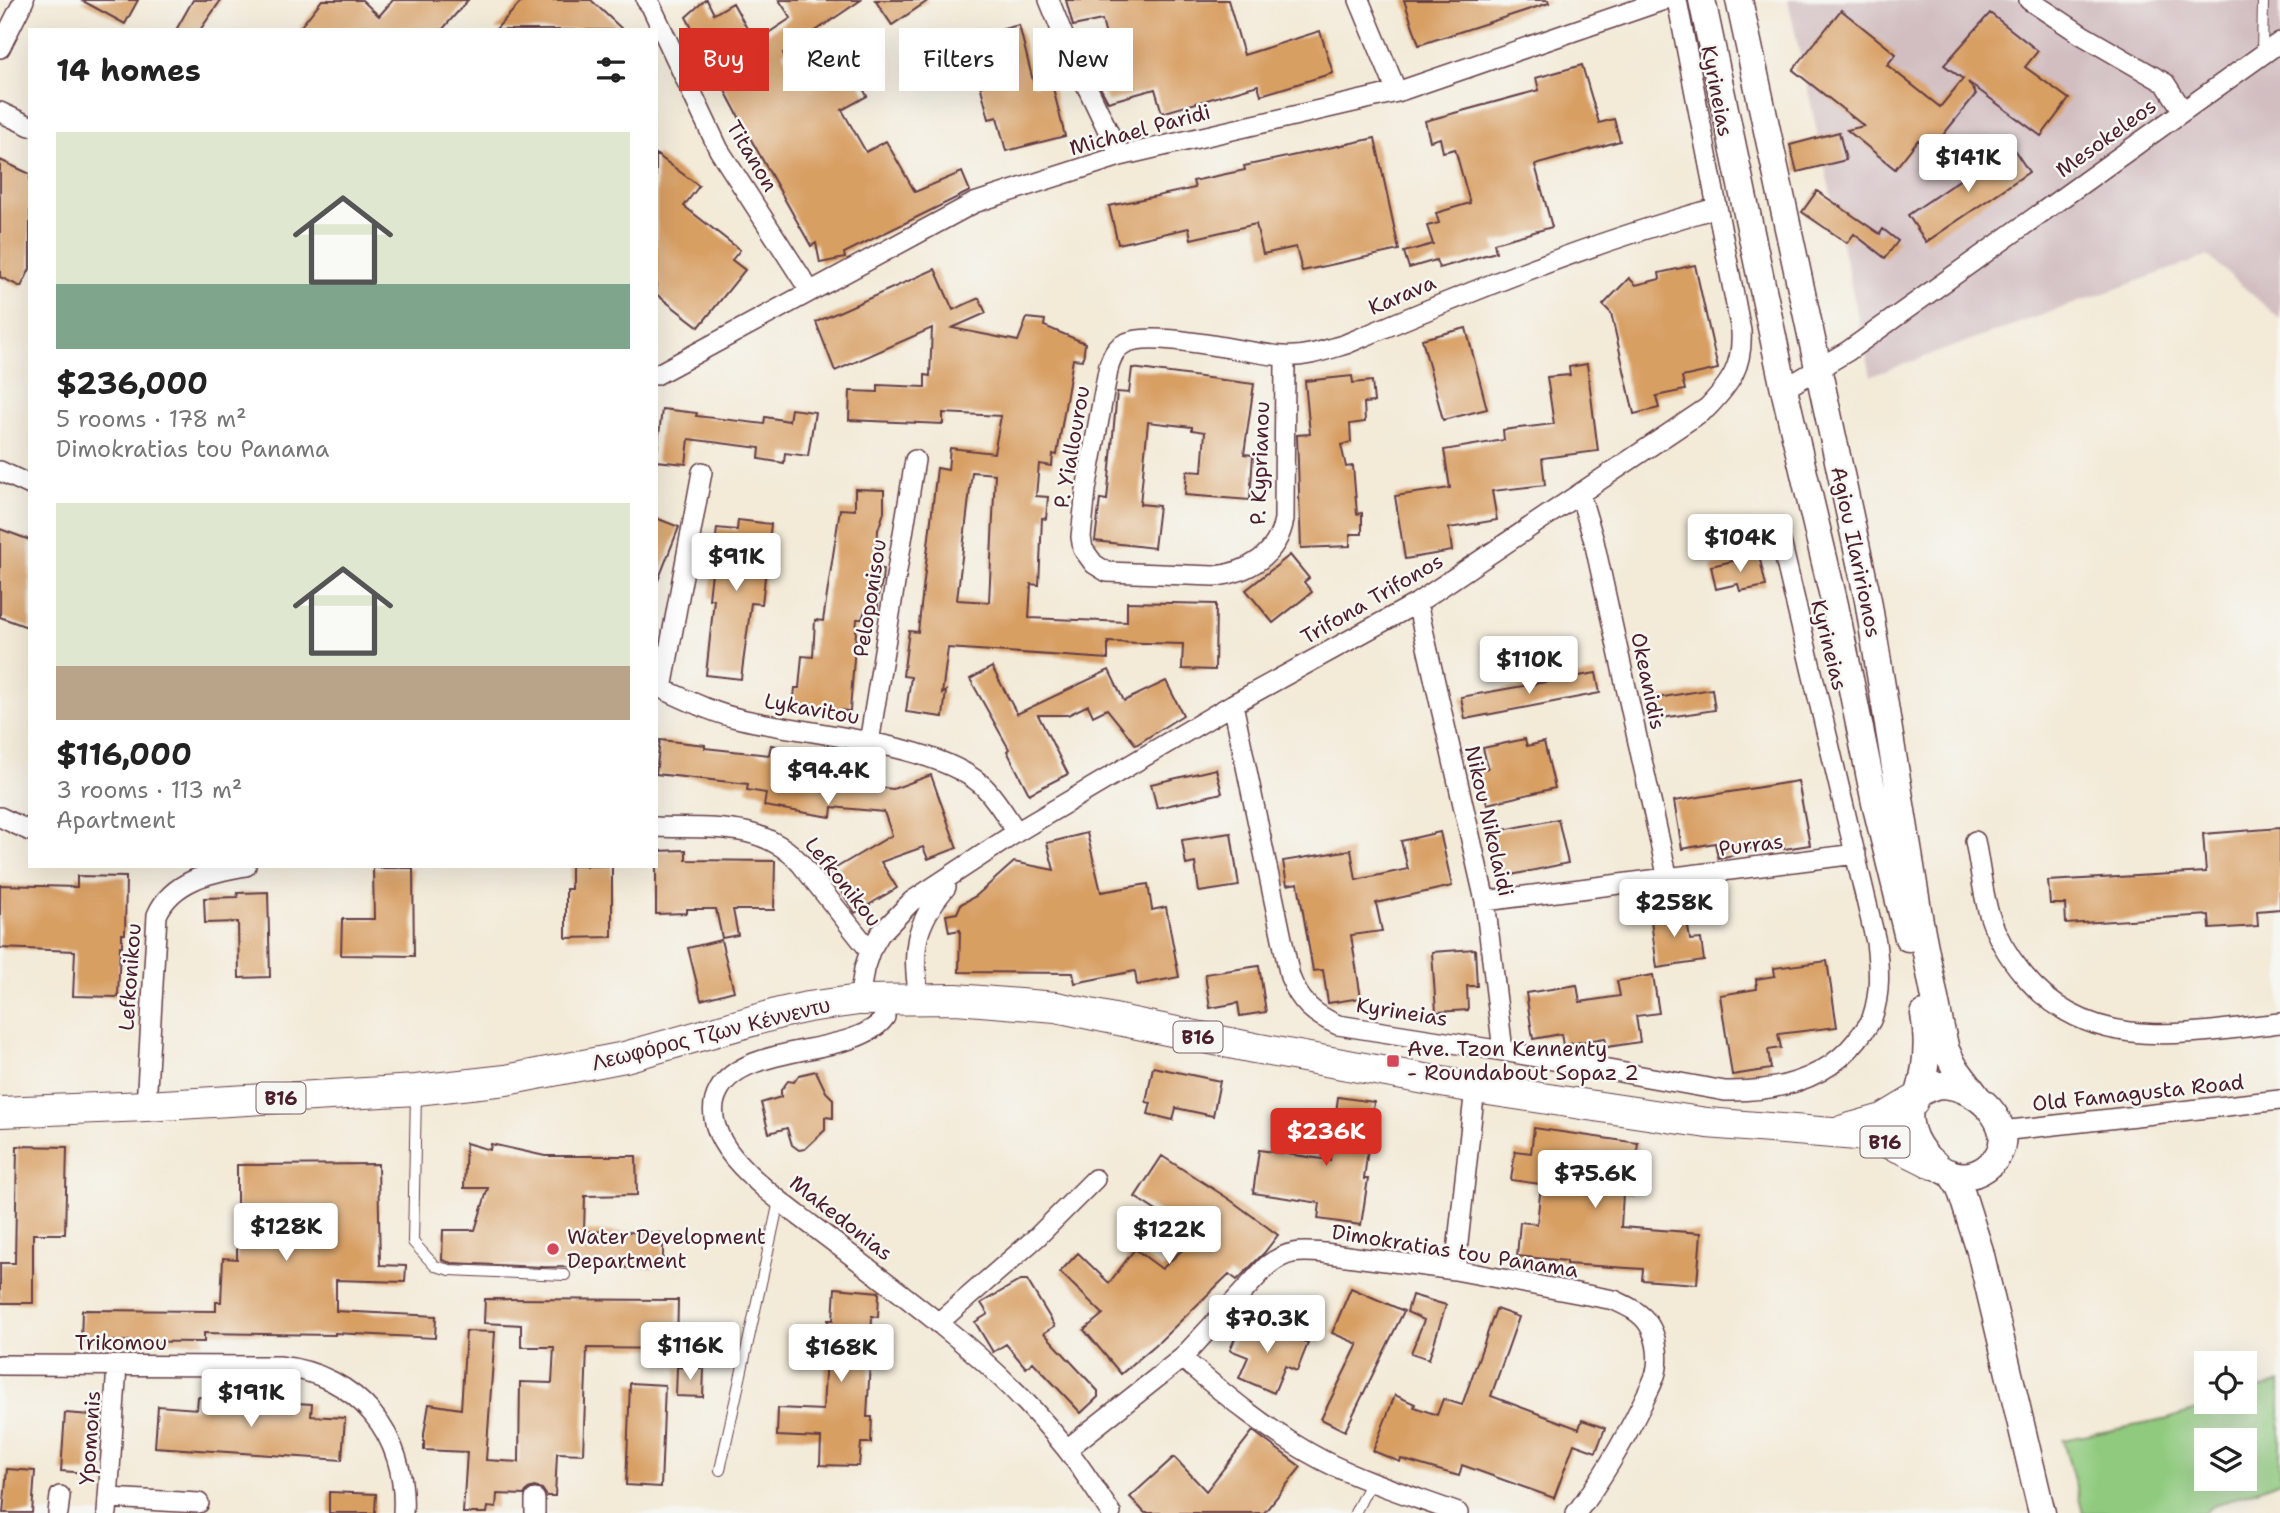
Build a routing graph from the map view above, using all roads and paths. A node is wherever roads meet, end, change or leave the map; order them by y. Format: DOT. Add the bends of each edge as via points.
graph roads {
  1 [pos="24,0"];
  2 [pos="646,0"];
  3 [pos="1049,0"];
  4 [pos="1359,0"];
  5 [pos="1664,0"];
  6 [pos="1677,0"];
  7 [pos="1702,0"];
  8 [pos="1739,0"];
  9 [pos="2029,0"];
  10 [pos="2263,0"];
  11 [pos="2280,42"];
  12 [pos="0,48"];
  13 [pos="2262,55"];
  14 [pos="1397,92"];
  15 [pos="2183,111"];
  16 [pos="0,112"];
  17 [pos="28,125"];
  18 [pos="1120,156"];
  19 [pos="1716,208"];
  20 [pos="810,291"];
  21 [pos="1738,314"];
  22 [pos="1285,357"];
  23 [pos="1109,365"];
  24 [pos="1817,369"];
  25 [pos="658,374"];
  26 [pos="1784,389"];
  27 [pos="915,460"];
  28 [pos="0,471"];
  29 [pos="702,472"];
  30 [pos="28,484"];
  31 [pos="1580,494"];
  32 [pos="1081,537"];
  33 [pos="1780,537"];
  34 [pos="1417,603"];
  35 [pos="659,687"];
  36 [pos="1233,704"];
  37 [pos="869,743"];
  38 [pos="0,817"];
  39 [pos="658,827"];
  40 [pos="28,830"];
  41 [pos="1017,832"];
  42 [pos="1975,841"];
  43 [pos="1856,854"];
  44 [pos="235,868"];
  45 [pos="961,871"];
  46 [pos="1668,878"];
  47 [pos="1485,901"];
  48 [pos="870,951"];
  49 [pos="919,999"];
  50 [pos="871,1000"];
  51 [pos="2280,1023"];
  52 [pos="1503,1051"];
  53 [pos="1475,1088"];
  54 [pos="416,1090"];
  55 [pos="1916,1098"];
  56 [pos="1979,1098"];
  57 [pos="2280,1100"];
  58 [pos="146,1106"];
  59 [pos="0,1112"];
  60 [pos="2001,1131"];
  61 [pos="1834,1132"];
  62 [pos="1996,1158"];
  63 [pos="1942,1169"];
  64 [pos="1095,1179"];
  65 [pos="779,1200"];
  66 [pos="1980,1251"];
  67 [pos="1455,1270"];
  68 [pos="565,1275"];
  69 [pos="938,1323"];
  70 [pos="1182,1358"];
  71 [pos="0,1365"];
  72 [pos="117,1366"];
  73 [pos="1066,1448"];
  74 [pos="720,1470"];
  75 [pos="1371,1481"];
  76 [pos="199,1503"];
  77 [pos="108,1506"];
  78 [pos="1425,1507"];
  79 [pos="403,1513"];
  80 [pos="1111,1513"];
  81 [pos="1355,1513"];
  82 [pos="1458,1513"];
  83 [pos="1576,1513"];
  84 [pos="2042,1513"];
  1 -- 12 [label="street"];
  2 -- 20 [label="street, Titanon" via="719,150"];
  3 -- 18 [label="street"];
  4 -- 14 [label="street"];
  5 -- 14 [label="street, Michael Paridi"];
  6 -- 19 [label="street, Kyrineias"];
  7 -- 26 [label="main road, Agiou Ilaririonos"];
  8 -- 24 [label="main road, Agiou Ilaririonos"];
  9 -- 15 [label="street" via="2165,83"];
  10 -- 13 [label="lane"];
  11 -- 13 [label="street, Mesokeleos"];
  13 -- 15 [label="street, Mesokeleos"];
  14 -- 18 [label="street, Michael Paridi"];
  15 -- 24 [label="street, Mesokeleos" via="1849,352"];
  16 -- 17 [label="street"];
  18 -- 20 [label="street, Michael Paridi" via="974,203"];
  19 -- 21 [label="street, Kyrineias"];
  19 -- 22 [label="street, Karava" via="1559,257 1346,344"];
  20 -- 25 [label="street, Michael Paridi"];
  21 -- 31 [label="street, Trifona Trifonos" via="1741,359 1721,394"];
  22 -- 23 [label="street, Karava" via="1147,337 1123,344"];
  22 -- 32 [label="street, P. Kyprianou" via="1284,519 1271,550 1238,571 1214,576 1113,573 1087,558"];
  23 -- 32 [label="street, P. Yiallourou"];
  24 -- 26 [label="street, Mesokeleos"];
  24 -- 56 [label="main road, Agiou Ilaririonos" via="1868,600 1940,1024 1954,1066"];
  26 -- 55 [label="main road, Agiou Ilaririonos" via="1835,605 1874,803 1920,989 1927,1053"];
  27 -- 37 [label="street, Peloponisou"];
  28 -- 30 [label="street"];
  29 -- 35 [label="street"];
  31 -- 34 [label="street, Trifona Trifonos"];
  31 -- 46 [label="street, Okeanidis" via="1592,530"];
  33 -- 43 [label="street, Kyrineias"];
  34 -- 36 [label="street, Trifona Trifonos"];
  34 -- 47 [label="street, Nikou Nikolaidi"];
  35 -- 37 [label="street, Lykavitou" via="729,716"];
  36 -- 41 [label="street, Trifona Trifonos"];
  36 -- 52 [label="street, Kyrineias" via="1287,965 1299,997 1319,1017 1338,1025"];
  37 -- 41 [label="street, Lykavitou" via="907,751 970,776 993,796"];
  38 -- 40 [label="street"];
  39 -- 48 [label="street, Lefkonikou" via="745,832 777,842 790,851"];
  41 -- 45 [label="street, Trifona Trifonos"];
  42 -- 51 [label="street" via="1989,913 2000,941 2036,991 2066,1011 2089,1023 2142,1034"];
  43 -- 46 [label="street, Purras"];
  43 -- 52 [label="street, Kyrineias" via="1876,942 1877,1000 1864,1031 1845,1054 1822,1071 1776,1087 1725,1091"];
  44 -- 58 [label="street, Lefkonikou" via="186,884 165,900 157,915"];
  45 -- 48 [label="street, Trifona Trifonos" via="912,901"];
  45 -- 49 [label="street, Trifona Trifonos" via="930,906 917,937"];
  46 -- 47 [label="street, Purras"];
  47 -- 52 [label="street, Nikou Nikolaidi"];
  48 -- 50 [label="street, Trifona Trifonos" via="864,969"];
  49 -- 50 [label="main road, Λεωφόρος Τζων Κέννεντυ / B16"];
  49 -- 53 [label="main road, Λεωφόρος Τζων Κέννεντυ / B16" via="1056,1007"];
  50 -- 54 [label="main road, Λεωφόρος Τζων Κέννεντυ / B16" via="780,1013 555,1072"];
  50 -- 65 [label="street, Makedonias" via="885,1017 873,1029 750,1064 719,1089 712,1112 720,1137 734,1158"];
  53 -- 61 [label="main road, Λεωφόρος Τζων Κέννεντυ / B16" via="1707,1123"];
  53 -- 67 [label="street"];
  54 -- 58 [label="main road, Λεωφόρος Τζων Κέννεντυ / B16"];
  54 -- 68 [label="lane" via="413,1242 435,1266 450,1270"];
  55 -- 56 [label="main road" via="1939,1085 1951,1085"];
  55 -- 61 [label="main road, B16" via="1883,1119"];
  55 -- 63 [label="main road" via="1910,1115 1916,1143"];
  56 -- 60 [label="main road" via="1991,1109"];
  57 -- 60 [label="street, Old Famagusta Road"];
  58 -- 59 [label="main road, Λεωφόρος Τζων Κέννεντυ / B16"];
  60 -- 62 [label="main road"];
  61 -- 63 [label="main road, B16" via="1880,1139"];
  62 -- 63 [label="main road" via="1979,1171 1962,1175"];
  62 -- 66 [label="main road" via="1982,1198"];
  63 -- 66 [label="main road" via="1965,1201"];
  64 -- 69 [label="street"];
  65 -- 69 [label="street, Makedonias"];
  65 -- 74 [label="lane"];
  66 -- 84 [label="main road"];
  67 -- 70 [label="street, Dimokratias tou Panama" via="1324,1253 1280,1256"];
  67 -- 83 [label="street, Dimokratias tou Panama" via="1614,1300 1634,1309 1651,1329 1658,1355 1655,1377 1628,1433"];
  69 -- 73 [label="street, Makedonias" via="992,1369"];
  70 -- 73 [label="street, Dimokratias tou Panama"];
  70 -- 75 [label="street" via="1260,1421 1321,1459"];
  71 -- 72 [label="street, Trikomou"];
  72 -- 77 [label="street, Ypomonis"];
  72 -- 79 [label="street, Trikomou" via="279,1366 335,1382 358,1397 384,1428 402,1473"];
  73 -- 80 [label="street, Makedonias"];
  75 -- 78 [label="street"];
  75 -- 81 [label="lane"];
  76 -- 77 [label="street"];
  78 -- 82 [label="street"];
}
